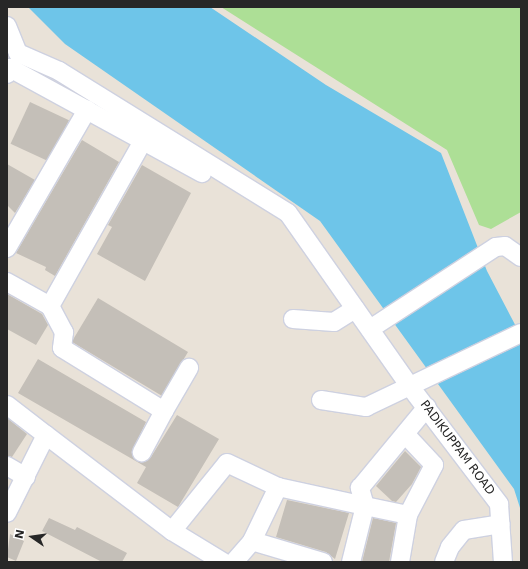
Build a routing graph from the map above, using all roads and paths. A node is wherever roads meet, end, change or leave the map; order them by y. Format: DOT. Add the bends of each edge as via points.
graph roads {
  1 [pos="7,26"];
  2 [pos="8,69"];
  3 [pos="87,110"];
  4 [pos="143,141"];
  5 [pos="288,213"];
  6 [pos="7,248"];
  7 [pos="521,257"];
  8 [pos="7,282"];
  9 [pos="50,306"];
  10 [pos="355,309"];
  11 [pos="293,319"];
  12 [pos="370,329"];
  13 [pos="521,333"];
  14 [pos="189,368"];
  15 [pos="408,384"];
  16 [pos="321,400"];
  17 [pos="7,406"];
  18 [pos="427,407"];
  19 [pos="164,411"];
  20 [pos="406,435"];
  21 [pos="46,436"];
  22 [pos="142,452"];
  23 [pos="7,466"];
  24 [pos="26,477"];
  25 [pos="278,487"];
  26 [pos="365,506"];
  27 [pos="7,513"];
  28 [pos="408,515"];
  29 [pos="501,524"];
  30 [pos="172,531"];
  31 [pos="252,541"];
  32 [pos="223,562"];
  33 [pos="234,562"];
  34 [pos="323,562"];
  35 [pos="351,562"];
  36 [pos="400,562"];
  37 [pos="444,562"];
  38 [pos="503,562"];
  1 -- 5 [label="street" via="18,53 59,71"];
  2 -- 3 [label="street"];
  3 -- 4 [label="street"];
  3 -- 6 [label="street"];
  4 -- 5 [label="street" via="226,186"];
  4 -- 9 [label="street"];
  5 -- 10 [label="street"];
  7 -- 12 [label="street" via="501,246"];
  8 -- 9 [label="street"];
  9 -- 19 [label="street" via="64,332 62,348"];
  10 -- 11 [label="street" via="334,322"];
  10 -- 12 [label="street"];
  12 -- 15 [label="street"];
  13 -- 15 [label="street, PADIKUPPAM ROAD" via="431,379"];
  14 -- 19 [label="street"];
  15 -- 16 [label="street" via="366,407"];
  15 -- 18 [label="street, PADIKUPPAM ROAD"];
  17 -- 21 [label="street"];
  18 -- 20 [label="street"];
  18 -- 29 [label="street, PADIKUPPAM ROAD" via="499,504"];
  19 -- 22 [label="street"];
  20 -- 26 [label="street" via="360,488"];
  20 -- 28 [label="street" via="434,465"];
  21 -- 24 [label="street"];
  21 -- 30 [label="street"];
  23 -- 24 [label="street"];
  24 -- 27 [label="street"];
  25 -- 26 [label="street"];
  25 -- 30 [label="street" via="227,463"];
  25 -- 31 [label="street"];
  26 -- 28 [label="street"];
  26 -- 35 [label="street"];
  28 -- 36 [label="street"];
  29 -- 37 [label="street" via="464,530 450,547"];
  29 -- 38 [label="street, PADIKUPPAM ROAD"];
  30 -- 32 [label="street"];
  31 -- 33 [label="street"];
  31 -- 34 [label="street"];
}
